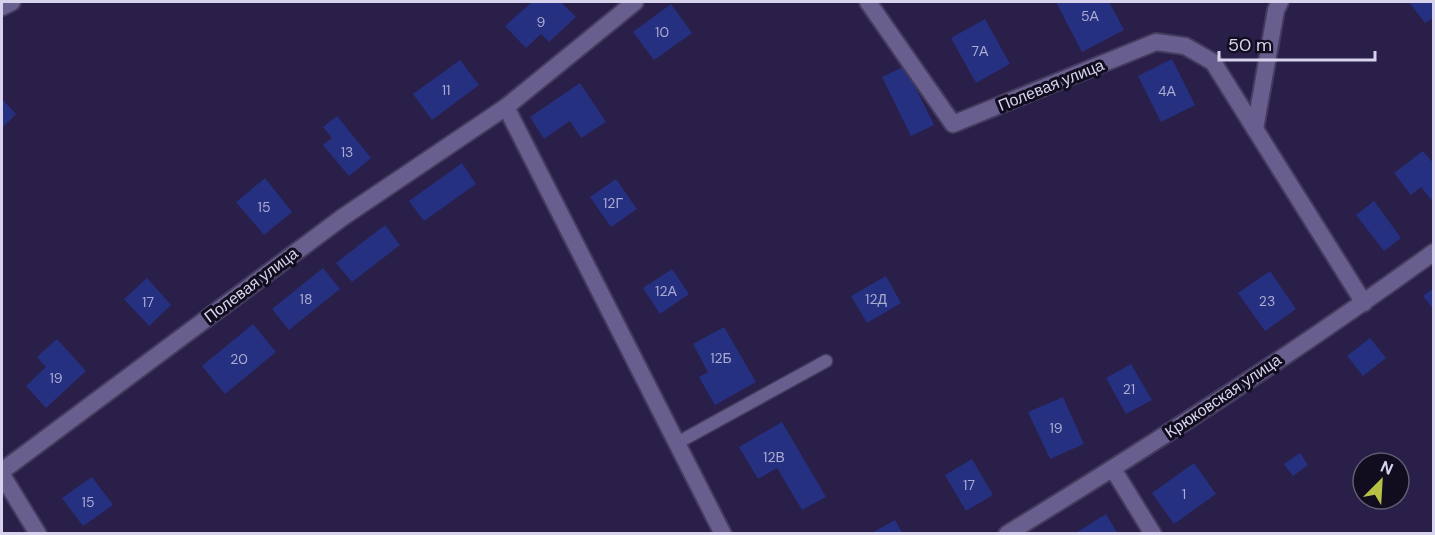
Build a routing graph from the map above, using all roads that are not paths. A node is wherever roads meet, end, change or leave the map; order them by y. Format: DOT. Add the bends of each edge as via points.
graph roads {
  1 [pos="12,2"];
  2 [pos="635,2"];
  3 [pos="868,2"];
  4 [pos="1280,2"];
  5 [pos="2,7"];
  6 [pos="506,107"];
  7 [pos="1255,129"];
  8 [pos="1434,252"];
  9 [pos="1364,303"];
  10 [pos="826,361"];
  11 [pos="677,443"];
  12 [pos="1113,469"];
  13 [pos="2,473"];
  14 [pos="38,534"];
  15 [pos="723,534"];
  16 [pos="1007,534"];
  17 [pos="1153,534"];
  1 -- 5 [label="street"];
  2 -- 6 [label="street, Полевая улица"];
  3 -- 7 [label="street, Полевая улица" via="953,124 1156,42 1185,46 1213,62"];
  4 -- 7 [label="street"];
  6 -- 11 [label="street"];
  6 -- 13 [label="street, Полевая улица" via="343,216"];
  7 -- 9 [label="street, Полевая улица"];
  8 -- 9 [label="street, Крюковская улица"];
  9 -- 12 [label="street, Крюковская улица"];
  10 -- 11 [label="lane"];
  11 -- 15 [label="street"];
  12 -- 16 [label="street, Крюковская улица"];
  12 -- 17 [label="street"];
  13 -- 14 [label="street"];
}
